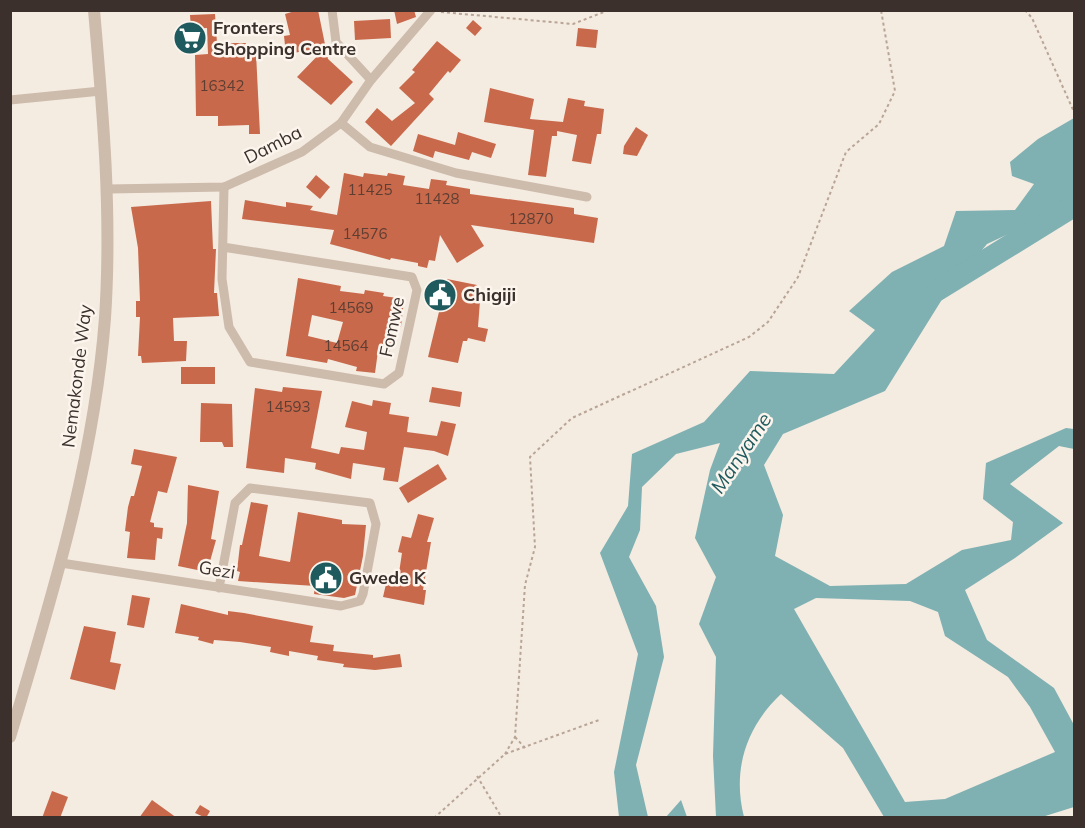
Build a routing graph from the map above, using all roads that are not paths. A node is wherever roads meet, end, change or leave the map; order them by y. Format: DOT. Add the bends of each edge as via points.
graph roads {
  1 [pos="94,10"];
  2 [pos="332,10"];
  3 [pos="431,10"];
  4 [pos="370,80"];
  5 [pos="101,91"];
  6 [pos="10,100"];
  7 [pos="341,123"];
  8 [pos="224,187"];
  9 [pos="108,189"];
  10 [pos="587,197"];
  11 [pos="223,247"];
  12 [pos="61,563"];
  13 [pos="219,588"];
  14 [pos="10,737"];
  1 -- 5 [label="street, Nemakonde Way"];
  2 -- 4 [label="street" via="336,42"];
  3 -- 4 [label="street, Damba"];
  4 -- 7 [label="street, Damba"];
  5 -- 6 [label="street"];
  5 -- 9 [label="street, Nemakonde Way"];
  7 -- 8 [label="street, Damba" via="302,152"];
  7 -- 10 [label="street" via="370,147 445,170"];
  8 -- 9 [label="street, Damba"];
  8 -- 11 [label="street, Fomwe"];
  9 -- 12 [label="street, Nemakonde Way" via="103,329 89,438"];
  11 -- 11 [label="street, Fomwe" via="222,279 229,327 250,362 384,384 399,373 417,290 412,277"];
  12 -- 13 [label="street, Gezi"];
  12 -- 14 [label="street, Nemakonde Way"];
  13 -- 13 [label="street, Gezi" via="341,606 360,601 376,524 369,503 250,488 235,503"];
}
